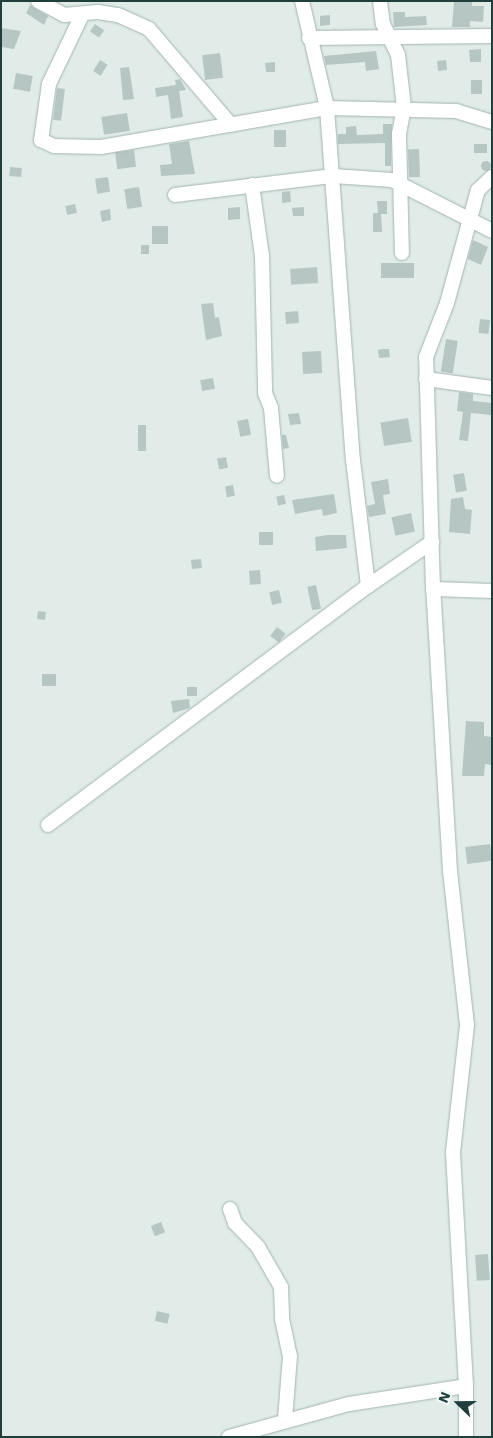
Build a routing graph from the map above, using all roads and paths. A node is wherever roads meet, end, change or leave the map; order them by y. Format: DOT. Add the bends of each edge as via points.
graph roads {
  1 [pos="38,1"];
  2 [pos="302,1"];
  3 [pos="380,1"];
  4 [pos="82,15"];
  5 [pos="389,36"];
  6 [pos="492,36"];
  7 [pos="309,38"];
  8 [pos="327,108"];
  9 [pos="404,108"];
  10 [pos="492,122"];
  11 [pos="231,125"];
  12 [pos="333,176"];
  13 [pos="492,177"];
  14 [pos="400,182"];
  15 [pos="252,185"];
  16 [pos="175,195"];
  17 [pos="468,218"];
  18 [pos="492,231"];
  19 [pos="402,253"];
  20 [pos="426,380"];
  21 [pos="492,388"];
  22 [pos="277,476"];
  23 [pos="432,542"];
  24 [pos="368,586"];
  25 [pos="433,590"];
  26 [pos="492,591"];
  27 [pos="48,825"];
  28 [pos="230,1209"];
  29 [pos="466,1386"];
  30 [pos="285,1419"];
  31 [pos="229,1437"];
  32 [pos="466,1437"];
  1 -- 4 [label="street" via="64,15"];
  2 -- 7 [label="street"];
  3 -- 5 [label="street" via="383,24"];
  4 -- 11 [label="street" via="98,12 118,15 149,29"];
  4 -- 11 [label="street" via="55,67 41,140 54,146 100,148"];
  5 -- 6 [label="street"];
  5 -- 7 [label="street"];
  5 -- 9 [label="street" via="398,55"];
  7 -- 8 [label="street"];
  8 -- 9 [label="street"];
  8 -- 11 [label="street"];
  8 -- 12 [label="street"];
  9 -- 10 [label="street" via="456,111"];
  9 -- 14 [label="street" via="399,134"];
  12 -- 14 [label="street"];
  12 -- 15 [label="street"];
  12 -- 24 [label="street" via="353,460"];
  13 -- 17 [label="street" via="478,190"];
  14 -- 17 [label="street"];
  14 -- 19 [label="street"];
  15 -- 16 [label="street"];
  15 -- 22 [label="street" via="262,256 265,393 271,408"];
  17 -- 18 [label="street"];
  17 -- 20 [label="street" via="447,303 427,348"];
  20 -- 21 [label="street"];
  20 -- 23 [label="street"];
  23 -- 24 [label="street"];
  23 -- 25 [label="street"];
  24 -- 27 [label="street"];
  25 -- 26 [label="street"];
  25 -- 29 [label="street" via="450,871 467,1025 453,1152"];
  28 -- 30 [label="street" via="235,1223 258,1247 281,1287 282,1319 290,1356"];
  29 -- 30 [label="street" via="349,1404"];
  29 -- 32 [label="street"];
  30 -- 31 [label="street"];
}
